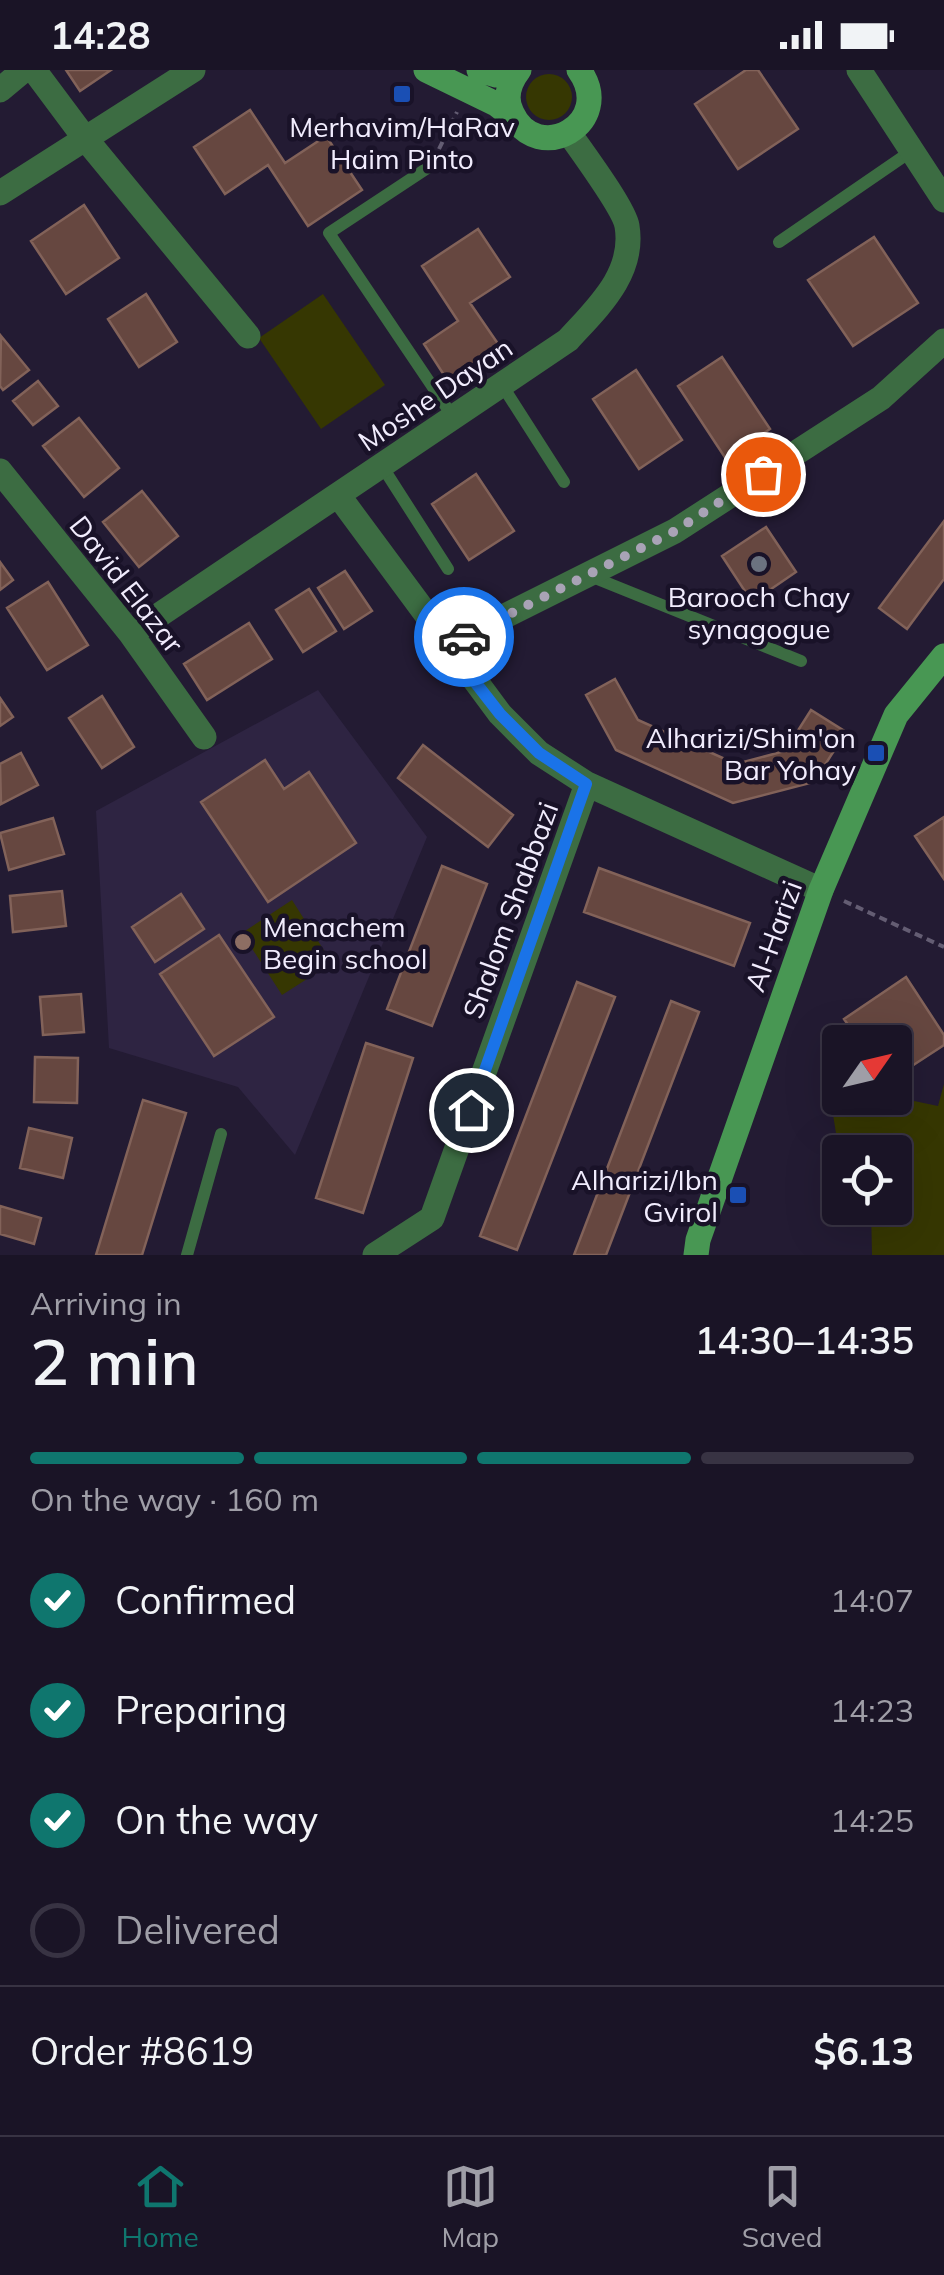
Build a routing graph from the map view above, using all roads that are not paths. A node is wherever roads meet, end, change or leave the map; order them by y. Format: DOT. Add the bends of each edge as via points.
graph roads {
  1 [pos="24,70"];
  2 [pos="34,70"];
  3 [pos="193,70"];
  4 [pos="426,70"];
  5 [pos="479,70"];
  6 [pos="517,71"];
  7 [pos="585,73"];
  8 [pos="867,76"];
  9 [pos="0,90"];
  10 [pos="514,118"];
  11 [pos="569,132"];
  12 [pos="84,137"];
  13 [pos="913,149"];
  14 [pos="432,165"];
  15 [pos="0,193"];
  16 [pos="944,200"];
  17 [pos="779,242"];
  18 [pos="248,336"];
  19 [pos="944,341"];
  20 [pos="502,385"];
  21 [pos="453,418"];
  22 [pos="382,466"];
  23 [pos="0,471"];
  24 [pos="564,482"];
  25 [pos="338,494"];
  26 [pos="448,568"];
  27 [pos="588,575"];
  28 [pos="131,634"];
  29 [pos="447,646"];
  30 [pos="944,656"];
  31 [pos="801,661"];
  32 [pos="204,736"];
  33 [pos="586,784"];
  34 [pos="821,890"];
  35 [pos="221,1134"];
  36 [pos="187,1255"];
  37 [pos="375,1255"];
  38 [pos="696,1255"];
  1 -- 9 [label="street"];
  2 -- 12 [label="street"];
  3 -- 12 [label="street"];
  4 -- 10 [label="street"];
  5 -- 6 [label="street" via="496,76"];
  6 -- 10 [label="street" via="508,94"];
  7 -- 11 [label="street" via="589,102"];
  8 -- 13 [label="street"];
  10 -- 11 [label="street" via="533,135"];
  11 -- 20 [label="street, Moshe Dayan" via="627,224 627,261 609,296 568,340"];
  12 -- 15 [label="street"];
  12 -- 18 [label="street"];
  13 -- 16 [label="street"];
  13 -- 17 [label="lane"];
  14 -- 21 [label="lane" via="329,233"];
  19 -- 27 [label="street" via="881,398 675,531"];
  20 -- 21 [label="street, Moshe Dayan"];
  20 -- 24 [label="lane"];
  21 -- 22 [label="street, Moshe Dayan"];
  22 -- 25 [label="street, Moshe Dayan"];
  22 -- 26 [label="lane"];
  23 -- 28 [label="street, David Elazar"];
  25 -- 28 [label="street, Moshe Dayan"];
  25 -- 29 [label="street"];
  27 -- 29 [label="street"];
  27 -- 31 [label="lane"];
  28 -- 32 [label="street, David Elazar"];
  29 -- 33 [label="street" via="539,753"];
  30 -- 34 [label="street, Al-Harizi" via="896,716"];
  33 -- 34 [label="street"];
  33 -- 37 [label="street, Shalom Shabbazi" via="432,1218"];
  34 -- 38 [label="street, Al-Harizi"];
  35 -- 36 [label="lane"];
}
